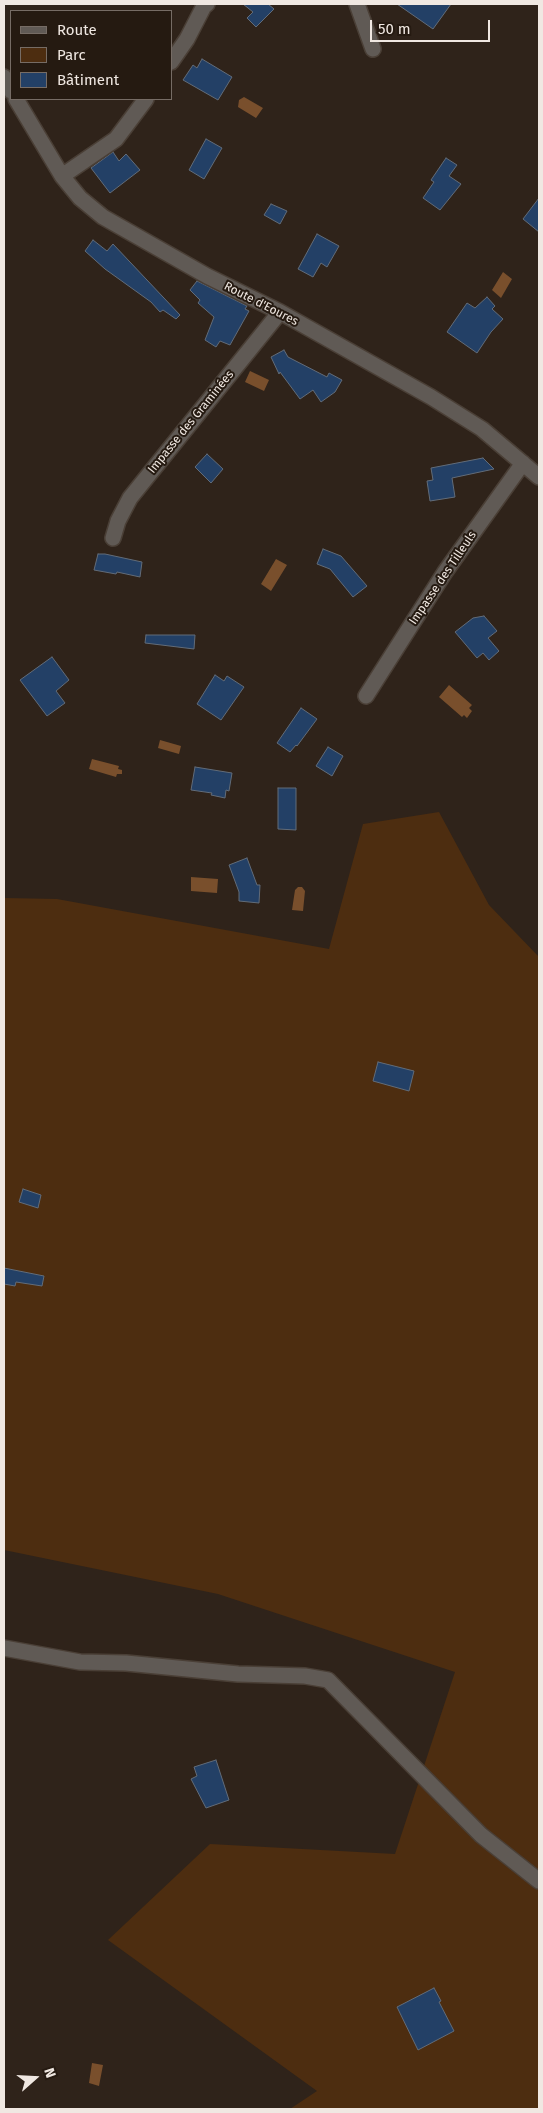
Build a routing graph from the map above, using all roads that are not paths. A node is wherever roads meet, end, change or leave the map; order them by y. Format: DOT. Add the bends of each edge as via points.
graph roads {
  1 [pos="207,4"];
  2 [pos="357,4"];
  3 [pos="373,49"];
  4 [pos="172,61"];
  5 [pos="4,77"];
  6 [pos="10,89"];
  7 [pos="17,100"];
  8 [pos="145,100"];
  9 [pos="62,176"];
  10 [pos="280,312"];
  11 [pos="523,463"];
  12 [pos="539,477"];
  13 [pos="113,538"];
  14 [pos="366,696"];
  15 [pos="4,1648"];
  16 [pos="539,1881"];
  1 -- 4 [label="street"];
  2 -- 3 [label="street"];
  5 -- 6 [label="street"];
  7 -- 9 [label="street, Route d'Eoures"];
  8 -- 9 [label="street" via="116,139"];
  9 -- 10 [label="street, Route d'Eoures" via="80,198 103,217 207,276"];
  10 -- 11 [label="street, Route d'Eoures" via="438,401 482,429"];
  10 -- 13 [label="street, Impasse des Graminées" via="130,498"];
  11 -- 12 [label="street, Route d'Eoures"];
  11 -- 14 [label="street, Impasse des Tilleuls" via="445,572"];
  15 -- 16 [label="street" via="80,1662 328,1680 481,1834"];
}
